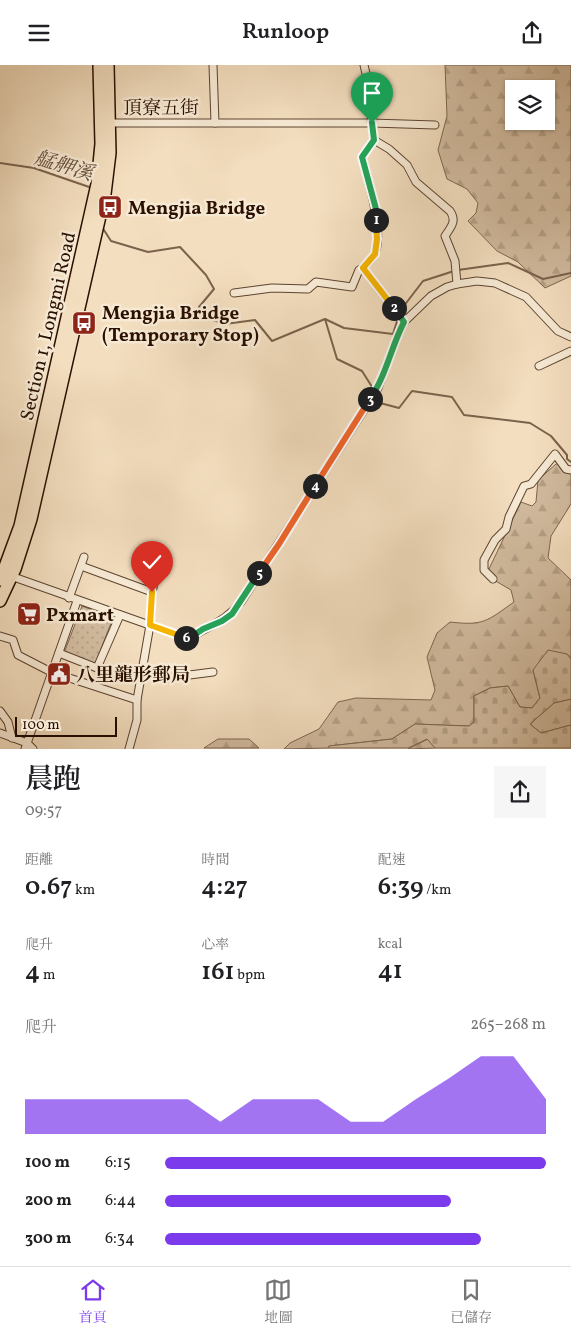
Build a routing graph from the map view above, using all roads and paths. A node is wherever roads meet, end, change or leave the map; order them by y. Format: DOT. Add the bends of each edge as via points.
graph roads {
  1 [pos="98,65"];
  2 [pos="108,65"];
  3 [pos="213,65"];
  4 [pos="364,65"];
  5 [pos="110,123"];
  6 [pos="215,123"];
  7 [pos="372,123"];
  8 [pos="435,125"];
  9 [pos="374,140"];
  10 [pos="99,191"];
  11 [pos="363,268"];
  12 [pos="456,281"];
  13 [pos="234,293"];
  14 [pos="404,322"];
  15 [pos="558,331"];
  16 [pos="571,337"];
  17 [pos="571,350"];
  18 [pos="539,365"];
  19 [pos="571,471"];
  20 [pos="84,557"];
  21 [pos="81,566"];
  22 [pos="4,571"];
  23 [pos="155,579"];
  24 [pos="493,579"];
  25 [pos="152,592"];
  26 [pos="68,598"];
  27 [pos="0,601"];
  28 [pos="77,601"];
  29 [pos="120,615"];
  30 [pos="150,625"];
  31 [pos="0,636"];
  32 [pos="58,653"];
  33 [pos="142,670"];
  34 [pos="213,672"];
  35 [pos="51,673"];
  36 [pos="137,700"];
  37 [pos="0,711"];
  38 [pos="0,733"];
  39 [pos="12,738"];
  40 [pos="28,747"];
  41 [pos="129,749"];
  1 -- 10 [label="main road, Section 1, Longmi Road"];
  2 -- 5 [label="main road, Section 1, Longmi Road"];
  3 -- 6 [label="street, 頂寮五街"];
  4 -- 7 [label="street"];
  5 -- 6 [label="street, 頂寮五街"];
  5 -- 10 [label="main road, Section 1, Longmi Road" via="109,161"];
  6 -- 7 [label="street"];
  7 -- 8 [label="street"];
  7 -- 9 [label="street"];
  9 -- 11 [label="street" via="362,157 376,209 377,239 375,254"];
  9 -- 12 [label="street" via="407,165 416,182 454,216 445,235 455,261"];
  10 -- 22 [label="main road, Section 1, Longmi Road" via="23,513"];
  10 -- 22 [label="main road, Section 1, Longmi Road" via="92,251 31,519"];
  11 -- 13 [label="street" via="352,287 316,282 308,289 272,288"];
  11 -- 14 [label="street"];
  12 -- 14 [label="street" via="431,296"];
  12 -- 15 [label="street" via="495,283 526,297"];
  14 -- 30 [label="street" via="378,388 232,614 188,639"];
  15 -- 16 [label="street"];
  15 -- 17 [label="street" via="569,341"];
  17 -- 18 [label="street"];
  19 -- 24 [label="street" via="555,454 531,484 524,486 506,529 495,540 484,560 484,570"];
  20 -- 21 [label="street"];
  21 -- 25 [label="street"];
  21 -- 26 [label="street"];
  22 -- 26 [label="street"];
  22 -- 27 [label="main road, Section 1, Longmi Road"];
  23 -- 25 [label="street"];
  25 -- 30 [label="street"];
  26 -- 28 [label="street"];
  28 -- 29 [label="street"];
  28 -- 32 [label="street"];
  29 -- 30 [label="street"];
  29 -- 32 [label="street" via="97,668"];
  30 -- 33 [label="street"];
  31 -- 35 [label="street" via="12,640 18,655"];
  32 -- 35 [label="street"];
  33 -- 34 [label="street" via="166,678"];
  33 -- 36 [label="street"];
  35 -- 36 [label="street"];
  35 -- 40 [label="street"];
  36 -- 41 [label="street" via="138,720"];
  37 -- 39 [label="street" via="8,722"];
  38 -- 39 [label="street"];
  39 -- 40 [label="street"];
}
